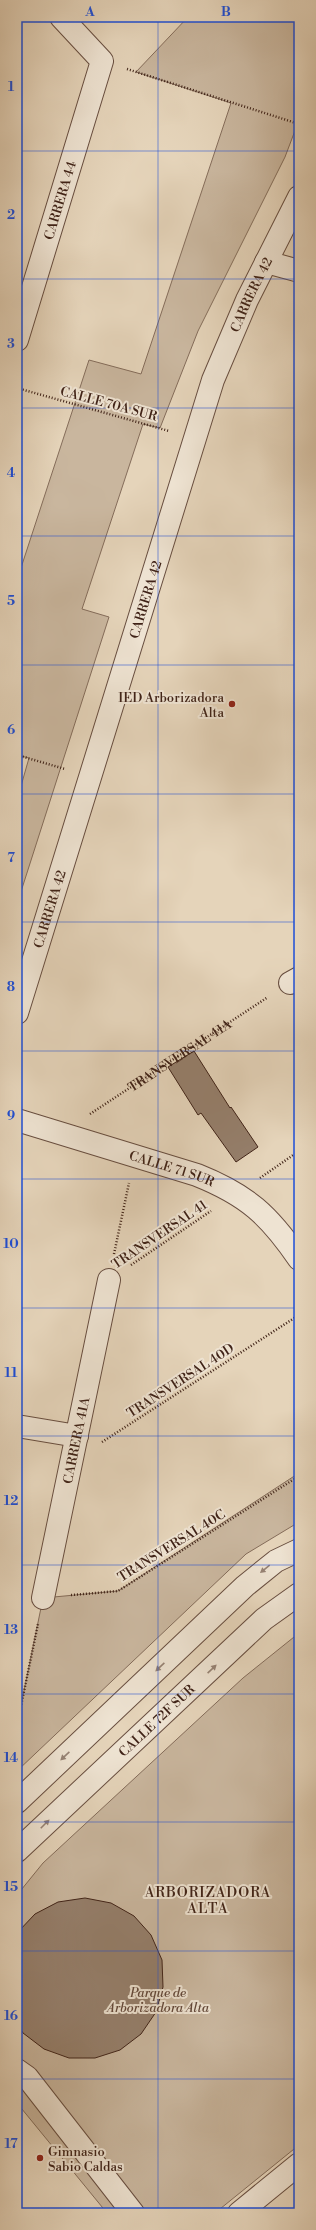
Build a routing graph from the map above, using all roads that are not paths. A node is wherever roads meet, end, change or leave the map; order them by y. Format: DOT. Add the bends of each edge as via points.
graph roads {
  1 [pos="61,17"];
  2 [pos="299,197"];
  3 [pos="266,262"];
  4 [pos="299,271"];
  5 [pos="17,340"];
  6 [pos="17,1013"];
  7 [pos="17,1120"];
  8 [pos="299,1259"];
  9 [pos="109,1280"];
  10 [pos="17,1426"];
  11 [pos="77,1436"];
  12 [pos="299,1550"];
  13 [pos="299,1594"];
  14 [pos="43,1598"];
  15 [pos="17,1802"];
  16 [pos="17,1851"];
  17 [pos="17,2070"];
  18 [pos="299,2164"];
  19 [pos="133,2213"];
  20 [pos="238,2213"];
  1 -- 5 [label="street, CARRERA 44" via="102,61"];
  2 -- 3 [label="street, CARRERA 42"];
  3 -- 4 [label="street"];
  3 -- 6 [label="street, CARRERA 42" via="230,337 213,380"];
  7 -- 8 [label="street, CALLE 71 SUR" via="197,1175 237,1193 272,1222"];
  9 -- 11 [label="street, CARRERA 41A"];
  10 -- 11 [label="street"];
  11 -- 14 [label="street, CARRERA 41A"];
  12 -- 15 [label="street, one-way" via="276,1561 245,1586"];
  16 -- 13 [label="street, CALLE 72F SUR, one-way" via="264,1619"];
  17 -- 19 [label="street" via="27,2077"];
  18 -- 20 [label="street"];
}
